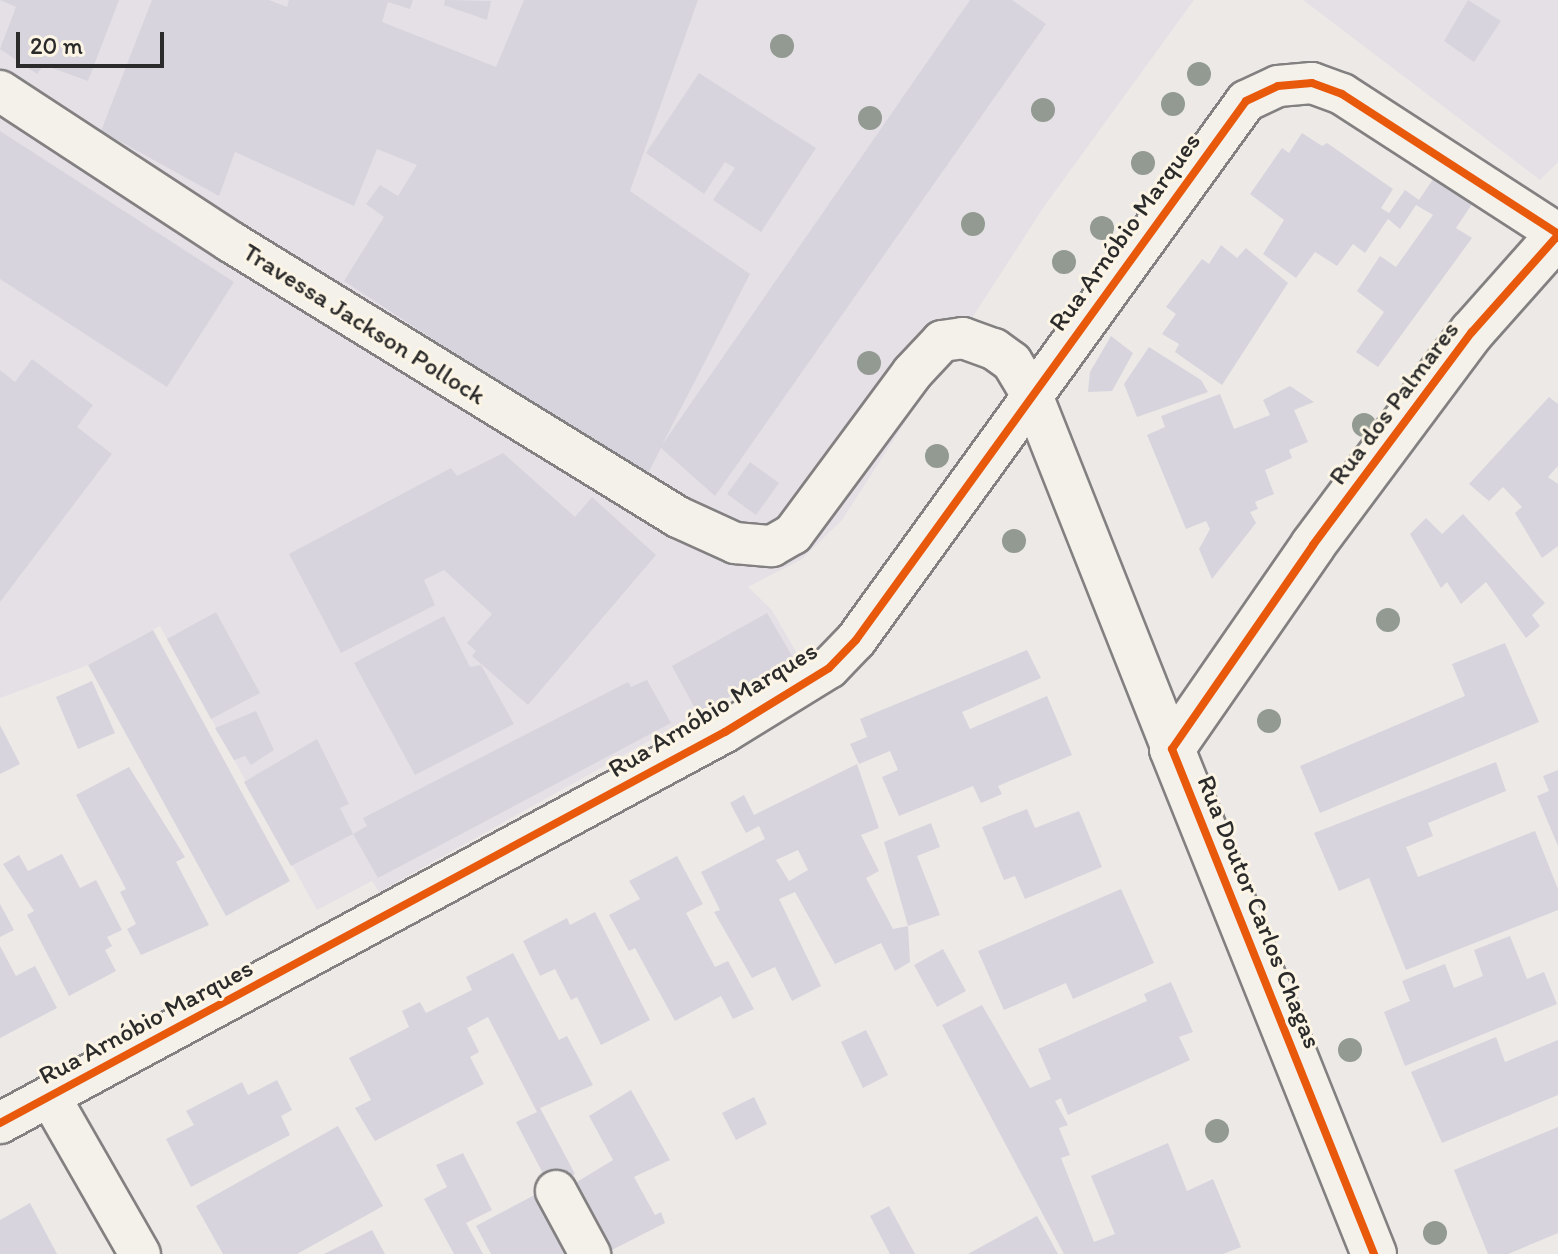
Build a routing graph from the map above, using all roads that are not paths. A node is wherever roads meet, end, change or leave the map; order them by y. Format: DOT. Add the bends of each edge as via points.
graph roads {
  1 [pos="0,91"];
  2 [pos="1558,235"];
  3 [pos="1032,395"];
  4 [pos="735,543"];
  5 [pos="1273,604"];
  6 [pos="1172,749"];
  7 [pos="50,1097"];
  8 [pos="0,1123"];
  9 [pos="556,1191"];
  10 [pos="140,1254"];
  11 [pos="590,1254"];
  12 [pos="1374,1254"];
  1 -- 4 [label="street, Travessa Jackson Pollock" via="231,242 624,484"];
  2 -- 3 [label="street, Rua Arnóbio Marques" via="1342,94 1312,83 1278,86 1246,101"];
  2 -- 5 [label="main road, Rua dos Palmares" via="1472,332"];
  3 -- 4 [label="street, Rua Doutor Carlos Chagas" via="1012,362 994,349 963,338 942,341 912,373 793,534 772,546"];
  3 -- 6 [label="street, Rua Doutor Carlos Chagas"];
  3 -- 7 [label="street, Rua Arnóbio Marques" via="856,640 811,681"];
  5 -- 6 [label="main road, Rua Doutor Carlos Chagas"];
  6 -- 12 [label="main road, Rua Doutor Carlos Chagas"];
  7 -- 8 [label="street, Rua Arnóbio Marques"];
  7 -- 10 [label="street"];
  9 -- 11 [label="street"];
}
